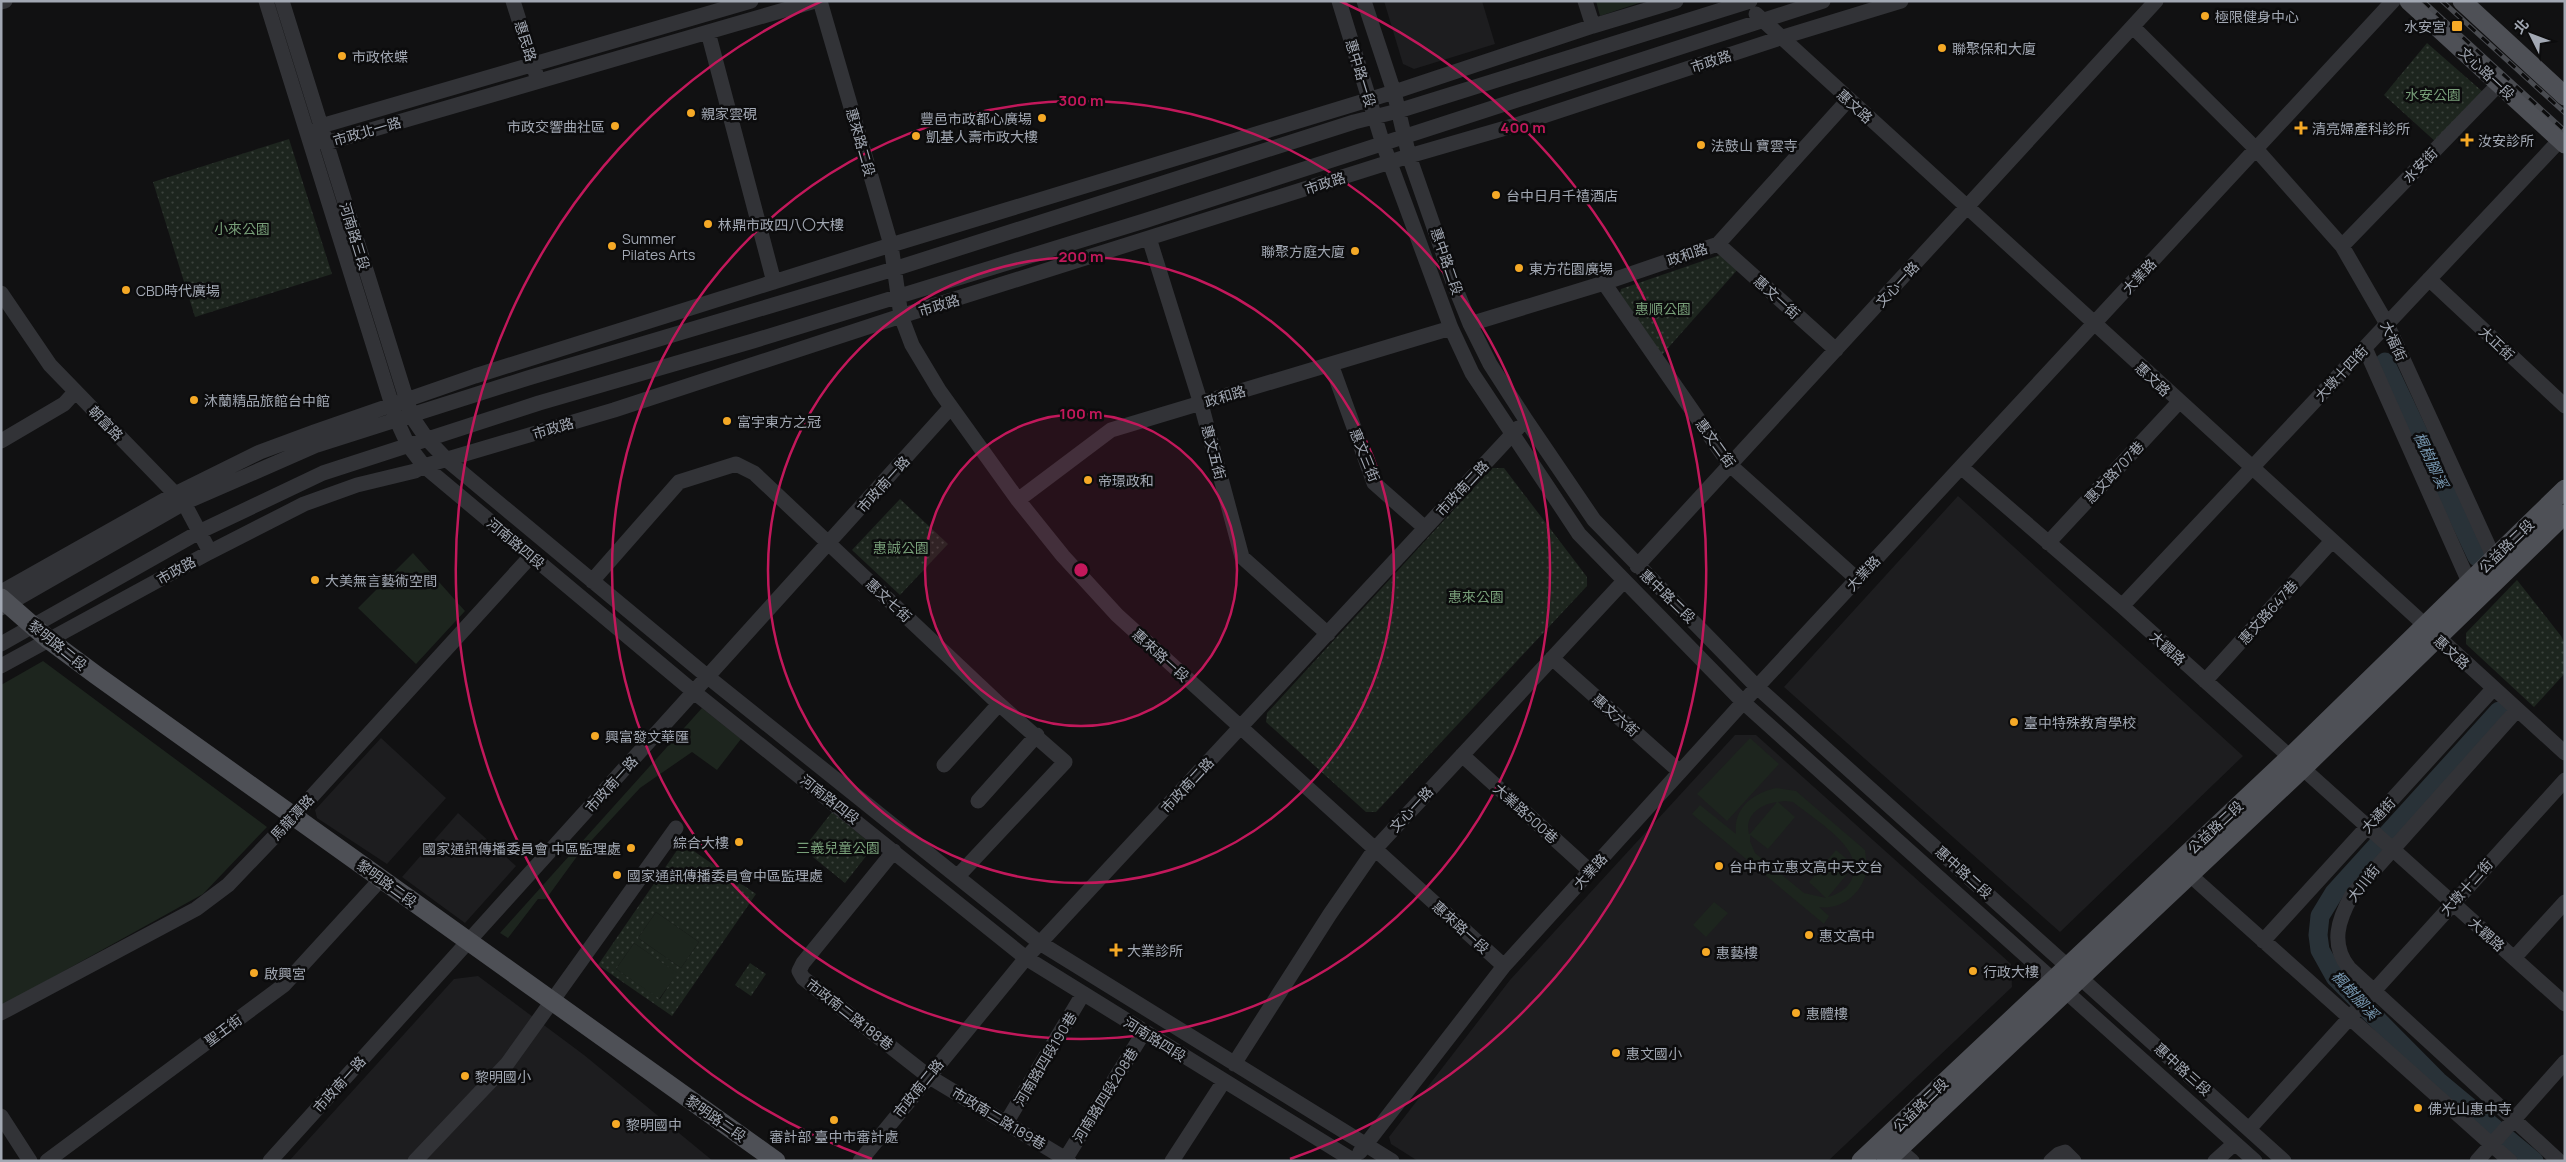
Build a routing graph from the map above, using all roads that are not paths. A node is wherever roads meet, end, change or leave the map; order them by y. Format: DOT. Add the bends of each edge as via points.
graph roads {
  1 [pos="5,1"];
  2 [pos="266,1"];
  3 [pos="282,1"];
  4 [pos="513,1"];
  5 [pos="751,1"];
  6 [pos="815,1"];
  7 [pos="820,1"];
  8 [pos="1339,1"];
  9 [pos="1364,1"];
  10 [pos="1585,1"];
  11 [pos="1676,1"];
  12 [pos="1823,1"];
  13 [pos="1901,1"];
  14 [pos="2156,1"];
  15 [pos="2393,1"];
  16 [pos="2409,1"];
  17 [pos="2462,1"];
  18 [pos="1,2"];
  19 [pos="1747,2"];
  20 [pos="1762,20"];
  21 [pos="1592,26"];
  22 [pos="2133,27"];
  23 [pos="708,32"];
  24 [pos="1780,38"];
  25 [pos="533,65"];
  26 [pos="538,82"];
  27 [pos="2499,84"];
  28 [pos="1394,92"];
  29 [pos="2565,96"];
  30 [pos="1369,99"];
  31 [pos="1848,100"];
  32 [pos="1398,111"];
  33 [pos="1375,117"];
  34 [pos="321,126"];
  35 [pos="308,136"];
  36 [pos="1404,138"];
  37 [pos="2562,142"];
  38 [pos="326,143"];
  39 [pos="1383,144"];
  40 [pos="2256,149"];
  41 [pos="1409,156"];
  42 [pos="1390,163"];
  43 [pos="1967,208"];
  44 [pos="1149,238"];
  45 [pos="1718,244"];
  46 [pos="891,245"];
  47 [pos="2342,246"];
  48 [pos="2429,279"];
  49 [pos="774,282"];
  50 [pos="896,283"];
  51 [pos="1604,283"];
  52 [pos="1,293"];
  53 [pos="901,316"];
  54 [pos="1470,324"];
  55 [pos="2094,324"];
  56 [pos="2387,324"];
  57 [pos="1451,328"];
  58 [pos="2365,348"];
  59 [pos="1836,350"];
  60 [pos="1330,364"];
  61 [pos="75,392"];
  62 [pos="407,399"];
  63 [pos="2179,402"];
  64 [pos="392,404"];
  65 [pos="1201,404"];
  66 [pos="951,406"];
  67 [pos="2565,406"];
  68 [pos="412,417"];
  69 [pos="1526,420"];
  70 [pos="397,421"];
  71 [pos="1512,436"];
  72 [pos="427,439"];
  73 [pos="1,441"];
  74 [pos="408,445"];
  75 [pos="447,460"];
  76 [pos="1730,465"];
  77 [pos="424,466"];
  78 [pos="1962,467"];
  79 [pos="2251,468"];
  80 [pos="2565,489"];
  81 [pos="179,498"];
  82 [pos="1018,500"];
  83 [pos="2565,514"];
  84 [pos="1425,528"];
  85 [pos="200,531"];
  86 [pos="2048,542"];
  87 [pos="2332,542"];
  88 [pos="830,543"];
  89 [pos="210,552"];
  90 [pos="531,556"];
  91 [pos="2494,558"];
  92 [pos="1637,566"];
  93 [pos="1857,579"];
  94 [pos="592,580"];
  95 [pos="1623,582"];
  96 [pos="2469,582"];
  97 [pos="3,600"];
  98 [pos="2122,606"];
  99 [pos="34,626"];
  100 [pos="2430,632"];
  101 [pos="1328,634"];
  102 [pos="49,640"];
  103 [pos="1,644"];
  104 [pos="1552,658"];
  105 [pos="1,666"];
  106 [pos="708,677"];
  107 [pos="2205,681"];
  108 [pos="1757,687"];
  109 [pos="2493,689"];
  110 [pos="694,692"];
  111 [pos="1744,702"];
  112 [pos="999,704"];
  113 [pos="2517,710"];
  114 [pos="1240,727"];
  115 [pos="1037,736"];
  116 [pos="2565,754"];
  117 [pos="1462,755"];
  118 [pos="2296,763"];
  119 [pos="944,765"];
  120 [pos="1680,772"];
  121 [pos="2565,780"];
  122 [pos="978,801"];
  123 [pos="294,816"];
  124 [pos="676,828"];
  125 [pos="2370,828"];
  126 [pos="2390,846"];
  127 [pos="1375,849"];
  128 [pos="894,851"];
  129 [pos="1590,871"];
  130 [pos="2190,875"];
  131 [pos="958,876"];
  132 [pos="381,879"];
  133 [pos="2453,902"];
  134 [pos="2565,902"];
  135 [pos="2263,940"];
  136 [pos="468,941"];
  137 [pos="1040,943"];
  138 [pos="1026,958"];
  139 [pos="2514,958"];
  140 [pos="1504,966"];
  141 [pos="2074,971"];
  142 [pos="2059,985"];
  143 [pos="2370,993"];
  144 [pos="1083,994"];
  145 [pos="551,1000"];
  146 [pos="2565,1004"];
  147 [pos="1,1013"];
  148 [pos="2351,1014"];
  149 [pos="1144,1032"];
  150 [pos="2565,1062"];
  151 [pos="1234,1064"];
  152 [pos="928,1076"];
  153 [pos="1224,1081"];
  154 [pos="1,1116"];
  155 [pos="1006,1123"];
  156 [pos="2511,1123"];
  157 [pos="2249,1129"];
  158 [pos="2236,1143"];
  159 [pos="1365,1144"];
  160 [pos="2492,1144"];
  161 [pos="1899,1157"];
  162 [pos="1068,1160"];
  163 [pos="30,1161"];
  164 [pos="48,1161"];
  165 [pos="270,1161"];
  166 [pos="414,1161"];
  167 [pos="776,1161"];
  168 [pos="860,1161"];
  169 [pos="1172,1161"];
  170 [pos="1353,1161"];
  171 [pos="1392,1161"];
  172 [pos="1861,1161"];
  173 [pos="2051,1161"];
  174 [pos="2074,1161"];
  175 [pos="2214,1161"];
  176 [pos="2255,1161"];
  177 [pos="2284,1161"];
  178 [pos="2477,1161"];
  179 [pos="2510,1161"];
  180 [pos="2559,1161"];
  1 -- 18 [label="street"];
  2 -- 35 [label="street, 河南路三段"];
  3 -- 34 [label="street, 河南路三段"];
  4 -- 25 [label="street, 惠民路"];
  5 -- 25 [label="street, 市政北一路"];
  6 -- 23 [label="street, 市政北一路"];
  7 -- 46 [label="street, 惠來路二段"];
  8 -- 30 [label="street, 惠中路一段"];
  9 -- 28 [label="street, 惠中路一段"];
  10 -- 21 [label="street"];
  11 -- 21 [label="street, 市政路"];
  12 -- 20 [label="street, 市政路"];
  13 -- 24 [label="street, 市政路"];
  14 -- 22 [label="street, 文心一路"];
  15 -- 40 [label="street, 大業路"];
  16 -- 27 [label="main road, 文心路一段"];
  17 -- 29 [label="main road"];
  19 -- 20 [label="street, 惠文路"];
  19 -- 32 [label="street, 市政路"];
  20 -- 24 [label="street, 惠文路"];
  20 -- 36 [label="street, 市政路"];
  21 -- 28 [label="street, 市政路"];
  22 -- 40 [label="street, 大福街"];
  22 -- 43 [label="street, 文心一路"];
  23 -- 26 [label="street, 市政北一路"];
  23 -- 49 [label="street"];
  24 -- 31 [label="street, 惠文路"];
  24 -- 41 [label="street, 市政路" via="1516,125"];
  25 -- 26 [label="street, 惠民路"];
  25 -- 34 [label="street, 市政北一路"];
  26 -- 38 [label="street, 市政北一路"];
  27 -- 37 [label="main road, 文心路一段"];
  27 -- 47 [label="street, 水安街"];
  28 -- 30 [label="street, 市政路"];
  28 -- 32 [label="street, 惠中路一段"];
  30 -- 33 [label="street, 惠中路一段"];
  30 -- 46 [label="street, 市政路"];
  31 -- 43 [label="street, 惠文路"];
  31 -- 45 [label="street, 政和路"];
  32 -- 33 [label="street, 市政路"];
  32 -- 36 [label="street, 惠中路二段"];
  33 -- 39 [label="street, 惠中路一段"];
  33 -- 50 [label="street, 市政路"];
  34 -- 35 [label="street, 市政北一路"];
  34 -- 38 [label="street, 河南路三段"];
  35 -- 38 [label="street, 市政北一路"];
  35 -- 64 [label="street, 河南路三段"];
  36 -- 39 [label="street, 市政路"];
  36 -- 41 [label="street, 惠中路二段"];
  37 -- 48 [label="street, 大墩十四街"];
  38 -- 62 [label="street, 河南路三段"];
  39 -- 42 [label="street, 惠中路二段"];
  39 -- 50 [label="street, 市政路" via="1144,222"];
  40 -- 47 [label="street, 大福街"];
  40 -- 55 [label="street, 大業路"];
  41 -- 42 [label="street, 市政路"];
  41 -- 54 [label="street, 惠中路二段"];
  42 -- 44 [label="street, 市政路"];
  42 -- 57 [label="street, 惠中路二段"];
  43 -- 55 [label="street, 惠文路"];
  43 -- 59 [label="street, 文心一路"];
  44 -- 53 [label="street, 市政路"];
  44 -- 65 [label="street, 惠文五街"];
  45 -- 51 [label="street, 政和路"];
  45 -- 59 [label="street, 惠文一街"];
  46 -- 49 [label="street, 市政路"];
  46 -- 50 [label="street, 惠來路二段"];
  47 -- 56 [label="street, 大福街"];
  48 -- 56 [label="street, 大墩十四街"];
  48 -- 67 [label="street, 大正街"];
  49 -- 62 [label="street, 市政路"];
  50 -- 53 [label="street, 惠來路一段"];
  50 -- 68 [label="street, 市政路" via="538,375"];
  50 -- 72 [label="street, 市政路"];
  51 -- 54 [label="street, 政和路"];
  51 -- 76 [label="street, 惠文二街"];
  52 -- 61 [label="street, 朝富路" via="50,365"];
  53 -- 66 [label="street, 惠來路一段" via="912,345"];
  53 -- 75 [label="street, 市政路" via="614,410"];
  54 -- 69 [label="street, 惠中路二段" via="1490,364"];
  55 -- 63 [label="street, 惠文路"];
  55 -- 78 [label="street, 大業路"];
  56 -- 58 [label="street, 大墩十四街"];
  56 -- 91 [label="street, 大福街"];
  57 -- 60 [label="street, 政和路"];
  57 -- 71 [label="street, 惠中路二段" via="1472,373"];
  58 -- 79 [label="street, 大墩十四街"];
  58 -- 96 [label="street"];
  59 -- 76 [label="street, 文心一路"];
  60 -- 65 [label="street, 政和路"];
  60 -- 84 [label="street, 惠文三街" via="1374,483"];
  61 -- 73 [label="street" via="64,404"];
  61 -- 81 [label="street, 朝富路"];
  62 -- 64 [label="street, 市政路"];
  62 -- 68 [label="street, 河南路三段"];
  63 -- 79 [label="street, 惠文路"];
  63 -- 86 [label="street, 惠文路707巷"];
  64 -- 70 [label="street, 河南路三段"];
  64 -- 81 [label="street, 市政路" via="260,452"];
  65 -- 82 [label="street, 政和路" via="1111,430"];
  65 -- 101 [label="street, 惠文五街" via="1242,557"];
  66 -- 82 [label="street, 惠來路一段"];
  66 -- 88 [label="street, 市政南一路"];
  68 -- 70 [label="street, 市政路"];
  68 -- 72 [label="street, 河南路三段"];
  69 -- 71 [label="street, 市政南二路"];
  69 -- 92 [label="street, 惠中路二段" via="1594,520"];
  70 -- 74 [label="street, 河南路四段"];
  70 -- 81 [label="street, 市政路" via="317,445"];
  71 -- 84 [label="street, 市政南二路"];
  71 -- 95 [label="street, 惠中路二段" via="1579,534"];
  72 -- 74 [label="street, 市政路"];
  72 -- 75 [label="street, 河南路三段"];
  74 -- 77 [label="street, 河南路四段"];
  74 -- 85 [label="street, 市政路" via="323,473"];
  75 -- 77 [label="street, 市政路"];
  75 -- 94 [label="street, 河南路四段"];
  76 -- 92 [label="street, 文心一路"];
  76 -- 93 [label="street, 惠文二街"];
  77 -- 89 [label="street, 市政路" via="304,504"];
  77 -- 90 [label="street, 河南路四段"];
  78 -- 86 [label="street, 大觀路"];
  78 -- 93 [label="street, 大業路"];
  79 -- 87 [label="street, 惠文路"];
  79 -- 98 [label="street, 大墩十四街"];
  80 -- 91 [label="main road, 公益路二段"];
  81 -- 85 [label="street, 朝富路"];
  81 -- 97 [label="street, 市政路"];
  82 -- 114 [label="street, 惠來路一段" via="1117,615"];
  83 -- 100 [label="main road, 公益路二段"];
  84 -- 101 [label="street, 市政南二路"];
  85 -- 89 [label="street, 朝富路"];
  85 -- 99 [label="street, 市政路"];
  86 -- 98 [label="street, 大觀路"];
  87 -- 100 [label="street, 惠文路"];
  87 -- 107 [label="street, 惠文路647巷"];
  88 -- 94 [label="street, 惠文七街" via="754,473 736,464 679,482"];
  88 -- 106 [label="street, 市政南一路"];
  88 -- 112 [label="street, 惠文七街"];
  89 -- 102 [label="street, 市政路"];
  90 -- 110 [label="street, 河南路四段"];
  90 -- 123 [label="street, 馬龍潭路"];
  91 -- 96 [label="main road, 公益路二段"];
  92 -- 108 [label="street, 惠中路二段"];
  93 -- 108 [label="street, 大業路"];
  94 -- 106 [label="street, 河南路四段"];
  95 -- 104 [label="street, 文心一路"];
  95 -- 111 [label="street, 惠中路二段"];
  96 -- 100 [label="main road, 公益路二段"];
  97 -- 99 [label="main road, 黎明路二段"];
  98 -- 107 [label="street, 大觀路"];
  99 -- 102 [label="main road, 黎明路二段"];
  99 -- 103 [label="street, 市政路"];
  100 -- 109 [label="street, 惠文路"];
  100 -- 118 [label="main road, 公益路二段"];
  101 -- 114 [label="street, 市政南二路"];
  102 -- 105 [label="street, 市政路"];
  102 -- 123 [label="main road, 黎明路二段"];
  104 -- 117 [label="street, 文心一路"];
  104 -- 120 [label="street, 惠文六街"];
  106 -- 110 [label="street, 市政南一路"];
  106 -- 131 [label="street, 河南路四段"];
  107 -- 118 [label="street, 大觀路"];
  108 -- 111 [label="street, 大業路"];
  108 -- 141 [label="street, 惠中路二段"];
  109 -- 113 [label="street, 惠文路"];
  109 -- 125 [label="street, 大通街"];
  110 -- 128 [label="street, 河南路四段"];
  110 -- 136 [label="street, 市政南一路"];
  111 -- 120 [label="street, 大業路"];
  111 -- 142 [label="street, 惠中路二段"];
  112 -- 115 [label="street, 惠文七街"];
  112 -- 119 [label="street"];
  113 -- 116 [label="street, 惠文路"];
  113 -- 126 [label="street, 大川街"];
  114 -- 127 [label="street, 惠來路一段"];
  114 -- 137 [label="street, 市政南二路"];
  115 -- 122 [label="street"];
  115 -- 131 [label="street, 惠文七街" via="1065,762"];
  117 -- 127 [label="street, 文心一路"];
  117 -- 129 [label="street, 大業路500巷"];
  118 -- 125 [label="street, 大觀路"];
  118 -- 130 [label="main road, 公益路二段"];
  118 -- 141 [label="main road, 公益路二段"];
  120 -- 129 [label="street, 大業路"];
  121 -- 133 [label="street, 大墩十二街"];
  123 -- 132 [label="main road, 黎明路二段"];
  123 -- 147 [label="street, 馬龍潭路" via="228,885 196,909"];
  124 -- 145 [label="street" via="584,960"];
  125 -- 126 [label="street, 大觀路"];
  125 -- 135 [label="street, 大通街"];
  126 -- 133 [label="street, 大觀路"];
  126 -- 143 [label="street, 大川街" via="2352,895 2338,924 2337,939 2343,960"];
  127 -- 140 [label="street, 惠來路一段"];
  127 -- 151 [label="street, 文心一路"];
  128 -- 138 [label="street, 河南路四段"];
  128 -- 152 [label="street, 市政南二路188巷" via="799,972"];
  129 -- 140 [label="street, 大業路"];
  130 -- 135 [label="street"];
  130 -- 141 [label="main road, 公益路二段"];
  131 -- 137 [label="street, 河南路四段"];
  132 -- 136 [label="main road, 黎明路二段"];
  132 -- 164 [label="street, 聖王街" via="284,985"];
  133 -- 139 [label="street, 大觀路"];
  133 -- 143 [label="street, 大墩十二街"];
  134 -- 139 [label="street"];
  135 -- 148 [label="street"];
  136 -- 145 [label="main road, 黎明路二段"];
  136 -- 165 [label="street, 市政南一路"];
  137 -- 138 [label="street, 市政南二路"];
  137 -- 151 [label="street, 河南路四段"];
  138 -- 144 [label="street, 河南路四段"];
  138 -- 152 [label="street, 市政南二路"];
  139 -- 146 [label="street, 大觀路"];
  140 -- 159 [label="street, 大業路"];
  141 -- 142 [label="main road, 公益路二段"];
  141 -- 157 [label="street, 惠中路三段"];
  142 -- 158 [label="street, 惠中路三段"];
  142 -- 161 [label="main road, 公益路二段"];
  142 -- 172 [label="main road, 公益路二段"];
  143 -- 148 [label="street, 大墩十二街"];
  143 -- 156 [label="street, 大川街"];
  144 -- 149 [label="street, 河南路四段"];
  144 -- 155 [label="street, 河南路四段190巷"];
  145 -- 166 [label="street" via="507,1064"];
  145 -- 167 [label="main road, 黎明路二段"];
  148 -- 157 [label="street"];
  148 -- 160 [label="street"];
  149 -- 153 [label="street, 河南路四段"];
  149 -- 162 [label="street, 河南路四段208巷"];
  150 -- 156 [label="street"];
  151 -- 159 [label="street, 河南路四段"];
  152 -- 155 [label="street, 市政南二路189巷"];
  152 -- 168 [label="street, 市政南二路"];
  153 -- 169 [label="street"];
  153 -- 170 [label="street, 河南路四段"];
  154 -- 163 [label="street"];
  155 -- 162 [label="street, 市政南二路189巷"];
  156 -- 160 [label="street"];
  156 -- 180 [label="street, 大川街"];
  157 -- 177 [label="street, 惠中路三段"];
  158 -- 175 [label="street"];
  158 -- 176 [label="street, 惠中路三段"];
  159 -- 170 [label="street, 大業路"];
  159 -- 171 [label="street, 河南路四段"];
  160 -- 178 [label="street"];
  160 -- 179 [label="street"];
  173 -- 174 [label="street" via="2065,1152"];
}
